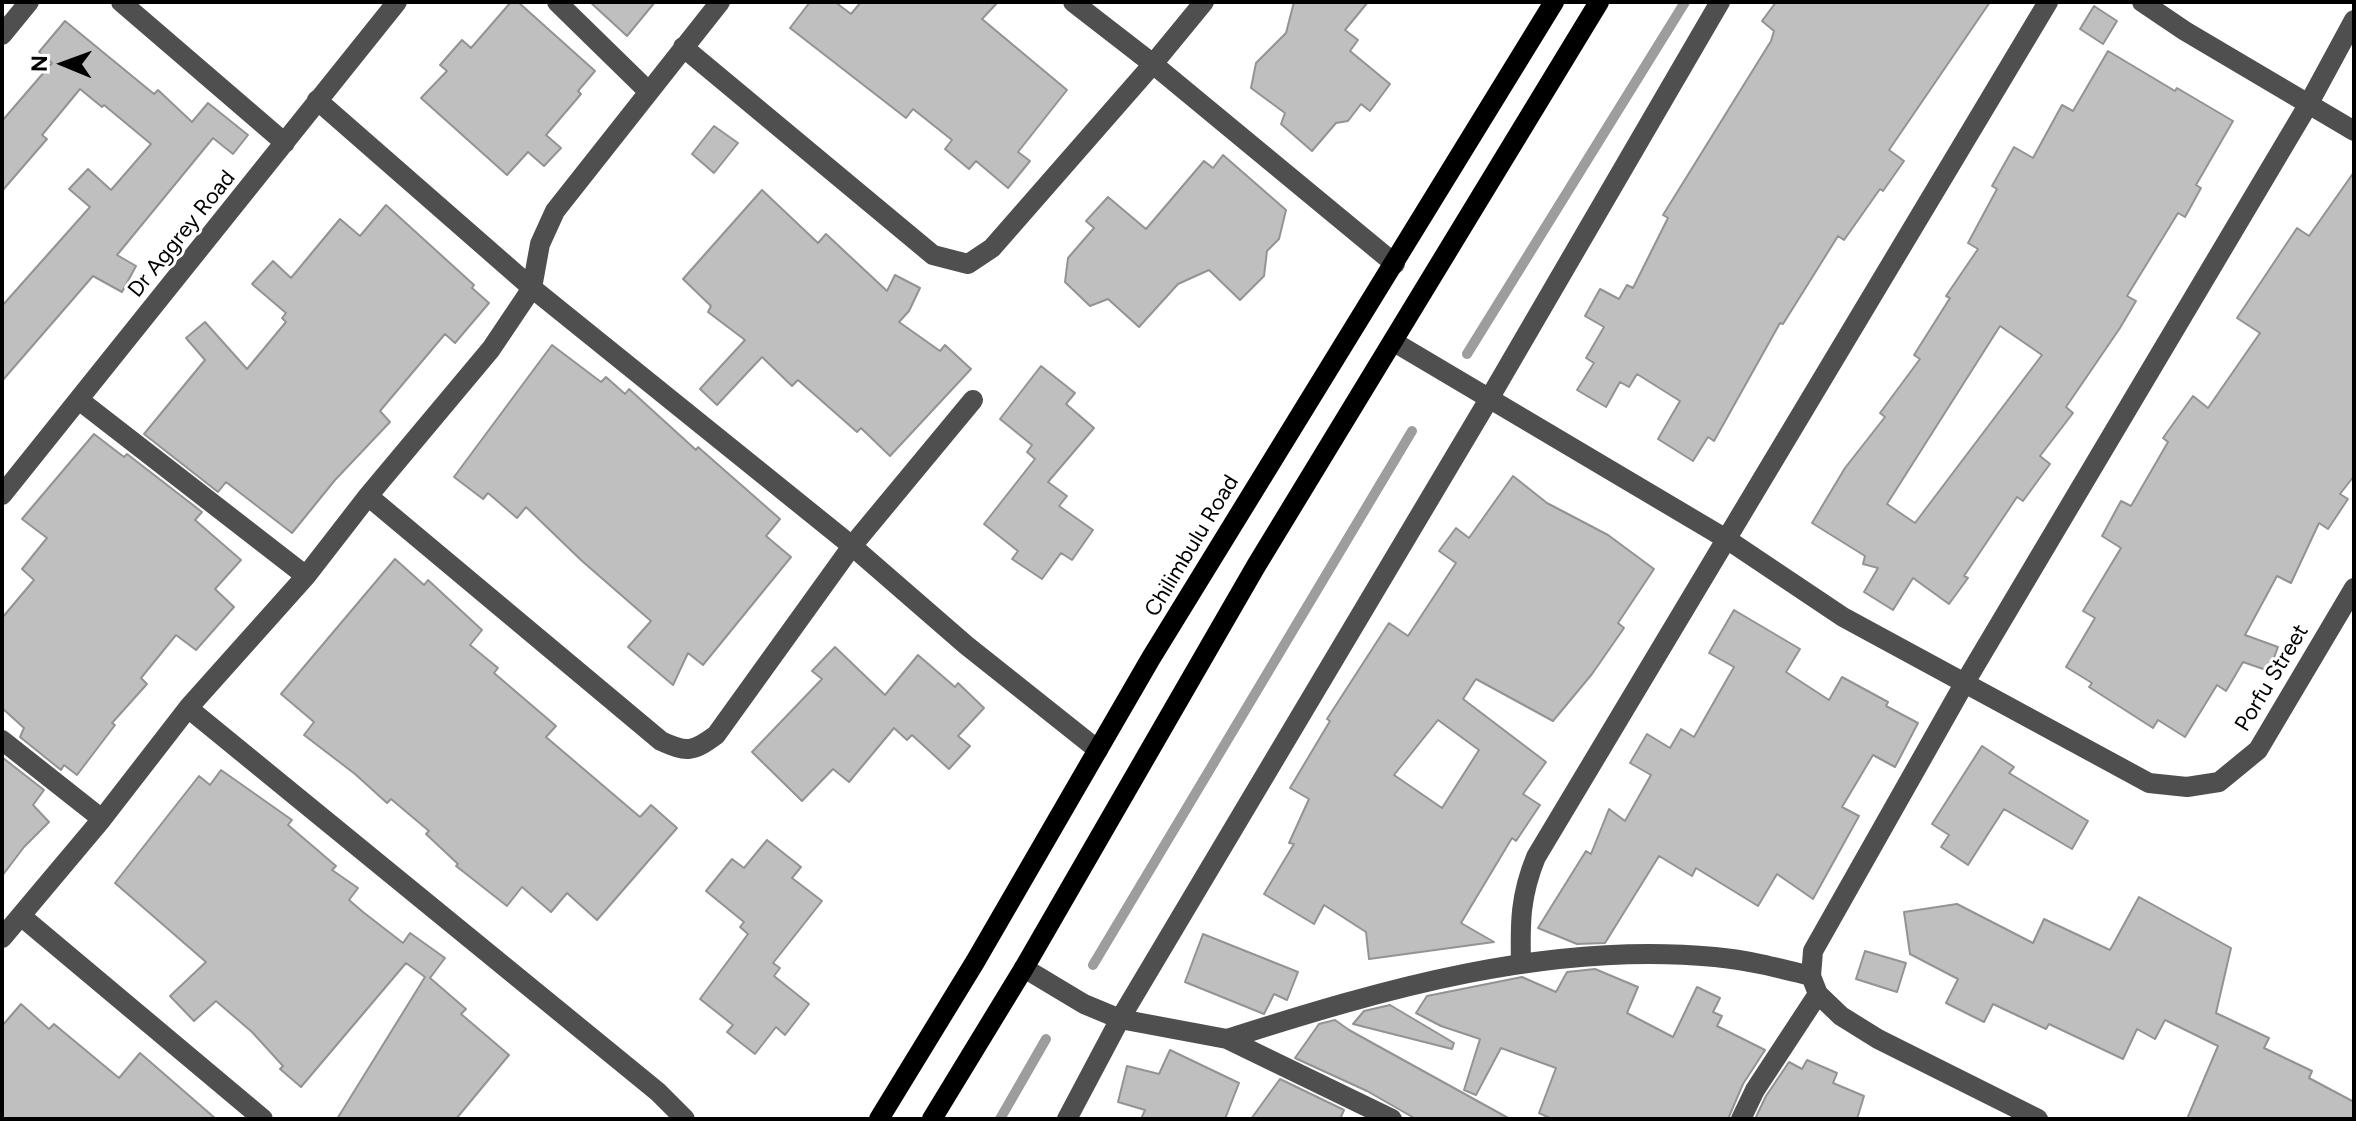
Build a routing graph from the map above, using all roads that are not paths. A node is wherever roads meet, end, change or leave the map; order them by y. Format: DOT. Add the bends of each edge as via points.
graph roads {
  1 [pos="29,2"];
  2 [pos="121,2"];
  3 [pos="397,2"];
  4 [pos="557,2"];
  5 [pos="720,2"];
  6 [pos="1073,2"];
  7 [pos="1204,2"];
  8 [pos="1554,2"];
  9 [pos="1599,2"];
  10 [pos="1720,2"];
  11 [pos="2048,2"];
  12 [pos="2142,2"];
  13 [pos="2354,20"];
  14 [pos="2,35"];
  15 [pos="683,47"];
  16 [pos="1153,64"];
  17 [pos="648,91"];
  18 [pos="317,100"];
  19 [pos="2308,105"];
  20 [pos="2354,131"];
  21 [pos="285,143"];
  22 [pos="1395,264"];
  23 [pos="532,288"];
  24 [pos="1394,342"];
  25 [pos="1489,399"];
  26 [pos="79,400"];
  27 [pos="973,400"];
  28 [pos="2,495"];
  29 [pos="368,496"];
  30 [pos="1728,540"];
  31 [pos="852,546"];
  32 [pos="306,576"];
  33 [pos="2354,588"];
  34 [pos="1964,684"];
  35 [pos="188,708"];
  36 [pos="2,740"];
  37 [pos="1098,750"];
  38 [pos="102,819"];
  39 [pos="21,916"];
  40 [pos="2,938"];
  41 [pos="1521,964"];
  42 [pos="1024,968"];
  43 [pos="1814,985"];
  44 [pos="1120,1019"];
  45 [pos="1227,1039"];
  46 [pos="263,1119"];
  47 [pos="685,1119"];
  48 [pos="879,1119"];
  49 [pos="932,1119"];
  50 [pos="1067,1119"];
  51 [pos="1392,1119"];
  52 [pos="1741,1119"];
  53 [pos="2038,1119"];
  1 -- 14 [label="street"];
  2 -- 21 [label="street"];
  3 -- 18 [label="street, Dr Aggrey Road"];
  4 -- 17 [label="street"];
  5 -- 15 [label="street"];
  6 -- 16 [label="street"];
  7 -- 16 [label="street"];
  8 -- 22 [label="main road, Chilimbulu Road"];
  9 -- 24 [label="main road"];
  10 -- 25 [label="street"];
  11 -- 30 [label="street"];
  12 -- 19 [label="street"];
  13 -- 19 [label="street"];
  15 -- 16 [label="street" via="933,255 968,264 992,248"];
  15 -- 17 [label="street"];
  16 -- 22 [label="street"];
  17 -- 23 [label="street" via="555,211 540,244"];
  18 -- 21 [label="street, Dr Aggrey Road"];
  18 -- 23 [label="street"];
  19 -- 20 [label="street"];
  19 -- 34 [label="street"];
  21 -- 26 [label="street, Dr Aggrey Road"];
  22 -- 37 [label="main road, Chilimbulu Road"];
  23 -- 29 [label="street" via="491,349"];
  23 -- 31 [label="street"];
  24 -- 25 [label="street"];
  24 -- 42 [label="main road" via="1256,566"];
  25 -- 30 [label="street"];
  25 -- 44 [label="street"];
  26 -- 28 [label="street, Dr Aggrey Road"];
  26 -- 32 [label="street"];
  27 -- 31 [label="street"];
  29 -- 31 [label="street" via="661,741 680,749 697,749 716,735"];
  29 -- 32 [label="street"];
  30 -- 34 [label="street" via="1843,617"];
  30 -- 41 [label="street" via="1536,857 1520,914"];
  31 -- 37 [label="street"];
  32 -- 35 [label="street"];
  33 -- 34 [label="street, Porfu Street" via="2258,750 2219,782 2187,787 2149,783"];
  34 -- 43 [label="street" via="1813,951"];
  35 -- 38 [label="street"];
  35 -- 47 [label="street"];
  36 -- 38 [label="street"];
  37 -- 48 [label="main road, Chilimbulu Road"];
  38 -- 39 [label="street"];
  39 -- 40 [label="street"];
  39 -- 46 [label="street"];
  41 -- 43 [label="street" via="1619,954 1714,957 1763,964"];
  41 -- 45 [label="street" via="1346,1001"];
  42 -- 44 [label="street"];
  42 -- 49 [label="main road"];
  43 -- 52 [label="street"];
  43 -- 53 [label="street" via="1841,1016 1878,1039"];
  44 -- 45 [label="street"];
  44 -- 50 [label="street"];
  45 -- 51 [label="street"];
}
